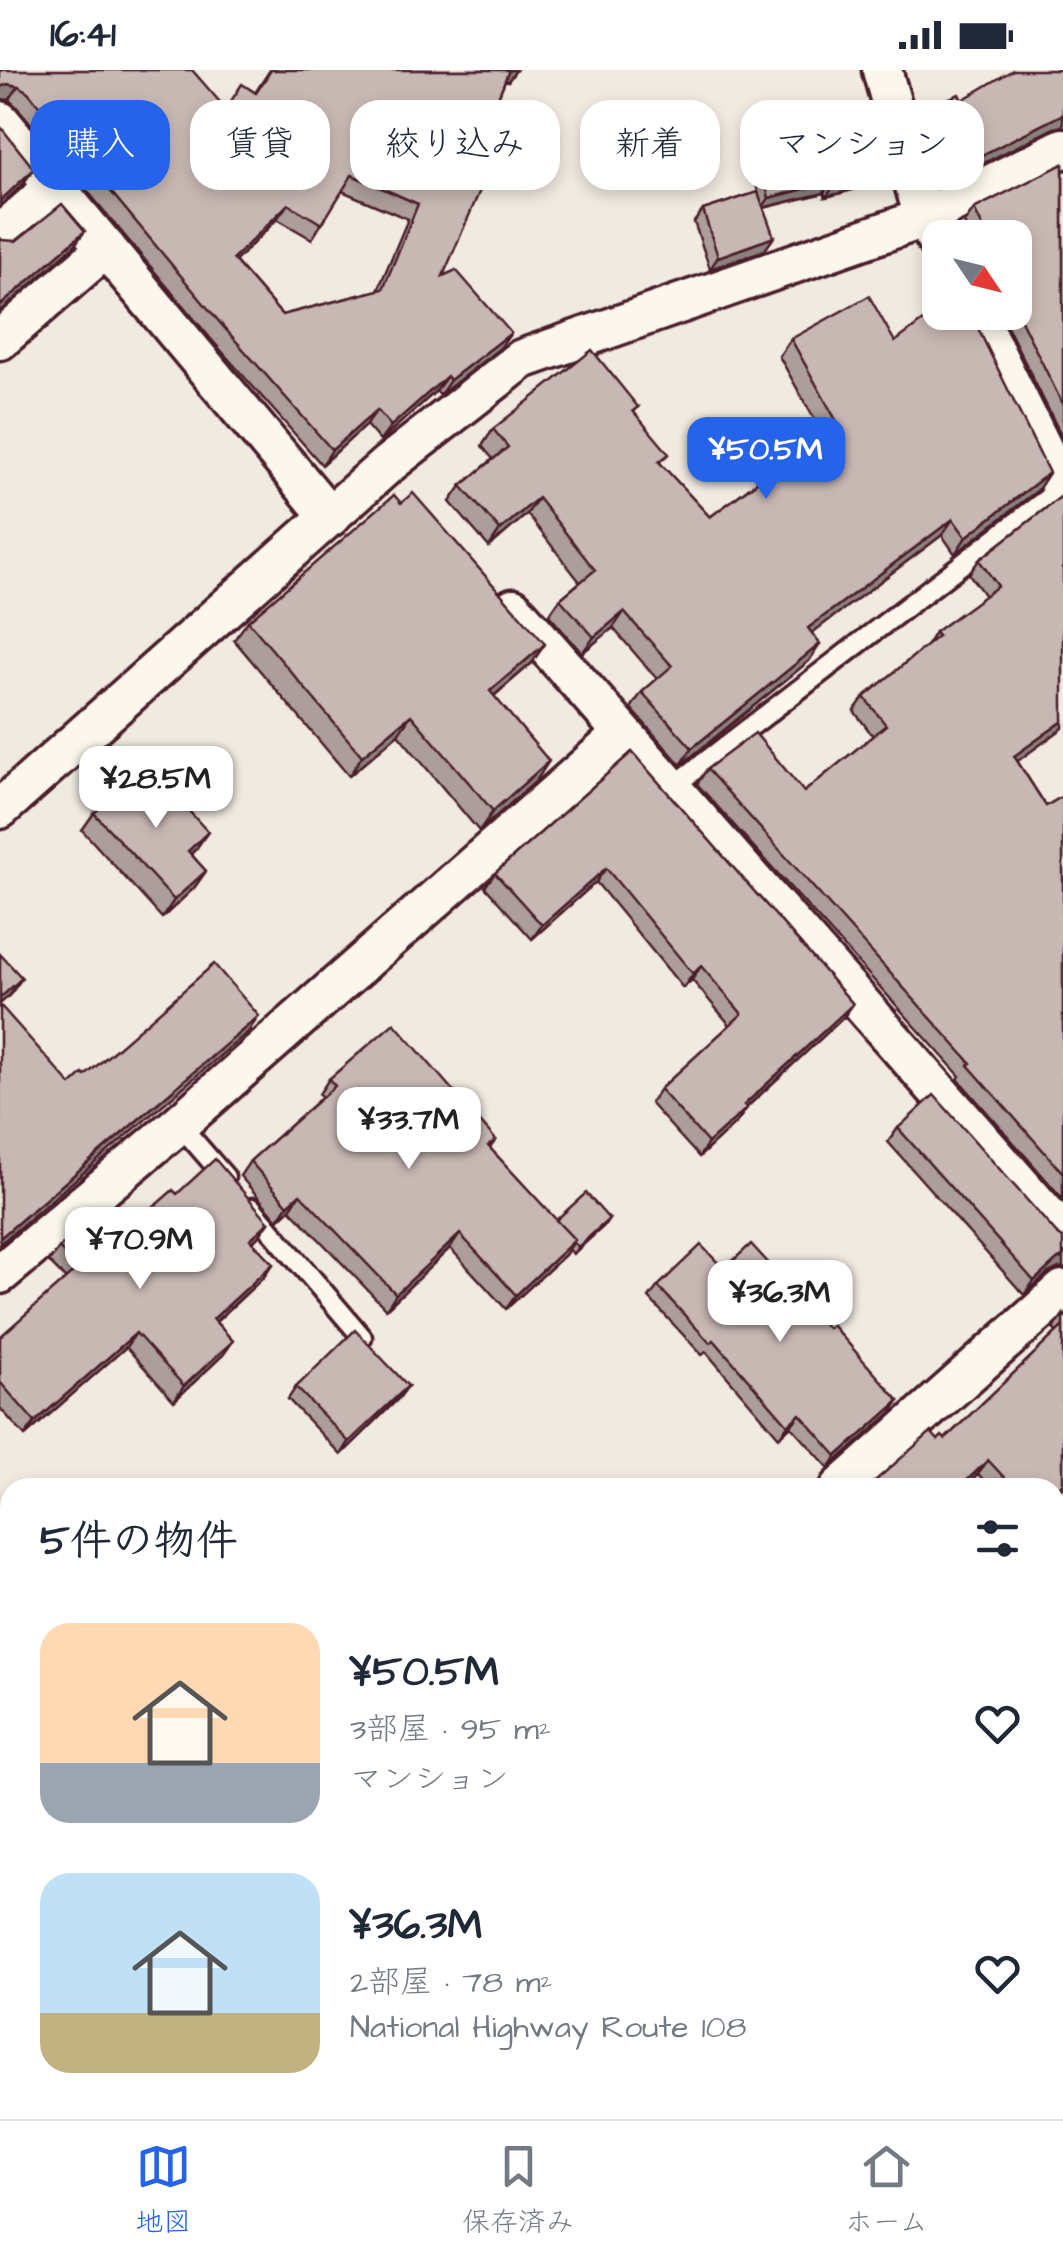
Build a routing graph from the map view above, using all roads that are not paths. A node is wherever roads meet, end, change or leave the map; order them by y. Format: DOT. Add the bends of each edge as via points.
graph roads {
  1 [pos="882,70"];
  2 [pos="0,121"];
  3 [pos="1063,148"];
  4 [pos="30,156"];
  5 [pos="50,190"];
  6 [pos="58,190"];
  7 [pos="928,220"];
  8 [pos="951,220"];
  9 [pos="0,234"];
  10 [pos="922,235"];
  11 [pos="106,248"];
  12 [pos="984,330"];
  13 [pos="0,340"];
  14 [pos="387,465"];
  15 [pos="1062,489"];
  16 [pos="413,495"];
  17 [pos="330,517"];
  18 [pos="492,585"];
  19 [pos="623,734"];
  20 [pos="671,788"];
  21 [pos="0,809"];
  22 [pos="179,1124"];
  23 [pos="1063,1233"];
  24 [pos="0,1274"];
  25 [pos="1063,1290"];
  26 [pos="362,1337"];
  27 [pos="851,1478"];
  1 -- 7 [label="street"];
  2 -- 4 [label="street"];
  3 -- 8 [label="street"];
  5 -- 9 [label="street"];
  6 -- 11 [label="street"];
  10 -- 14 [label="street" via="522,359"];
  11 -- 13 [label="street"];
  11 -- 17 [label="street"];
  12 -- 15 [label="street"];
  14 -- 16 [label="street"];
  14 -- 17 [label="street"];
  15 -- 20 [label="lane"];
  17 -- 21 [label="street"];
  18 -- 19 [label="street"];
  19 -- 20 [label="street"];
  19 -- 22 [label="street"];
  20 -- 23 [label="street"];
  22 -- 24 [label="street"];
  22 -- 26 [label="lane"];
  25 -- 27 [label="street"];
}
